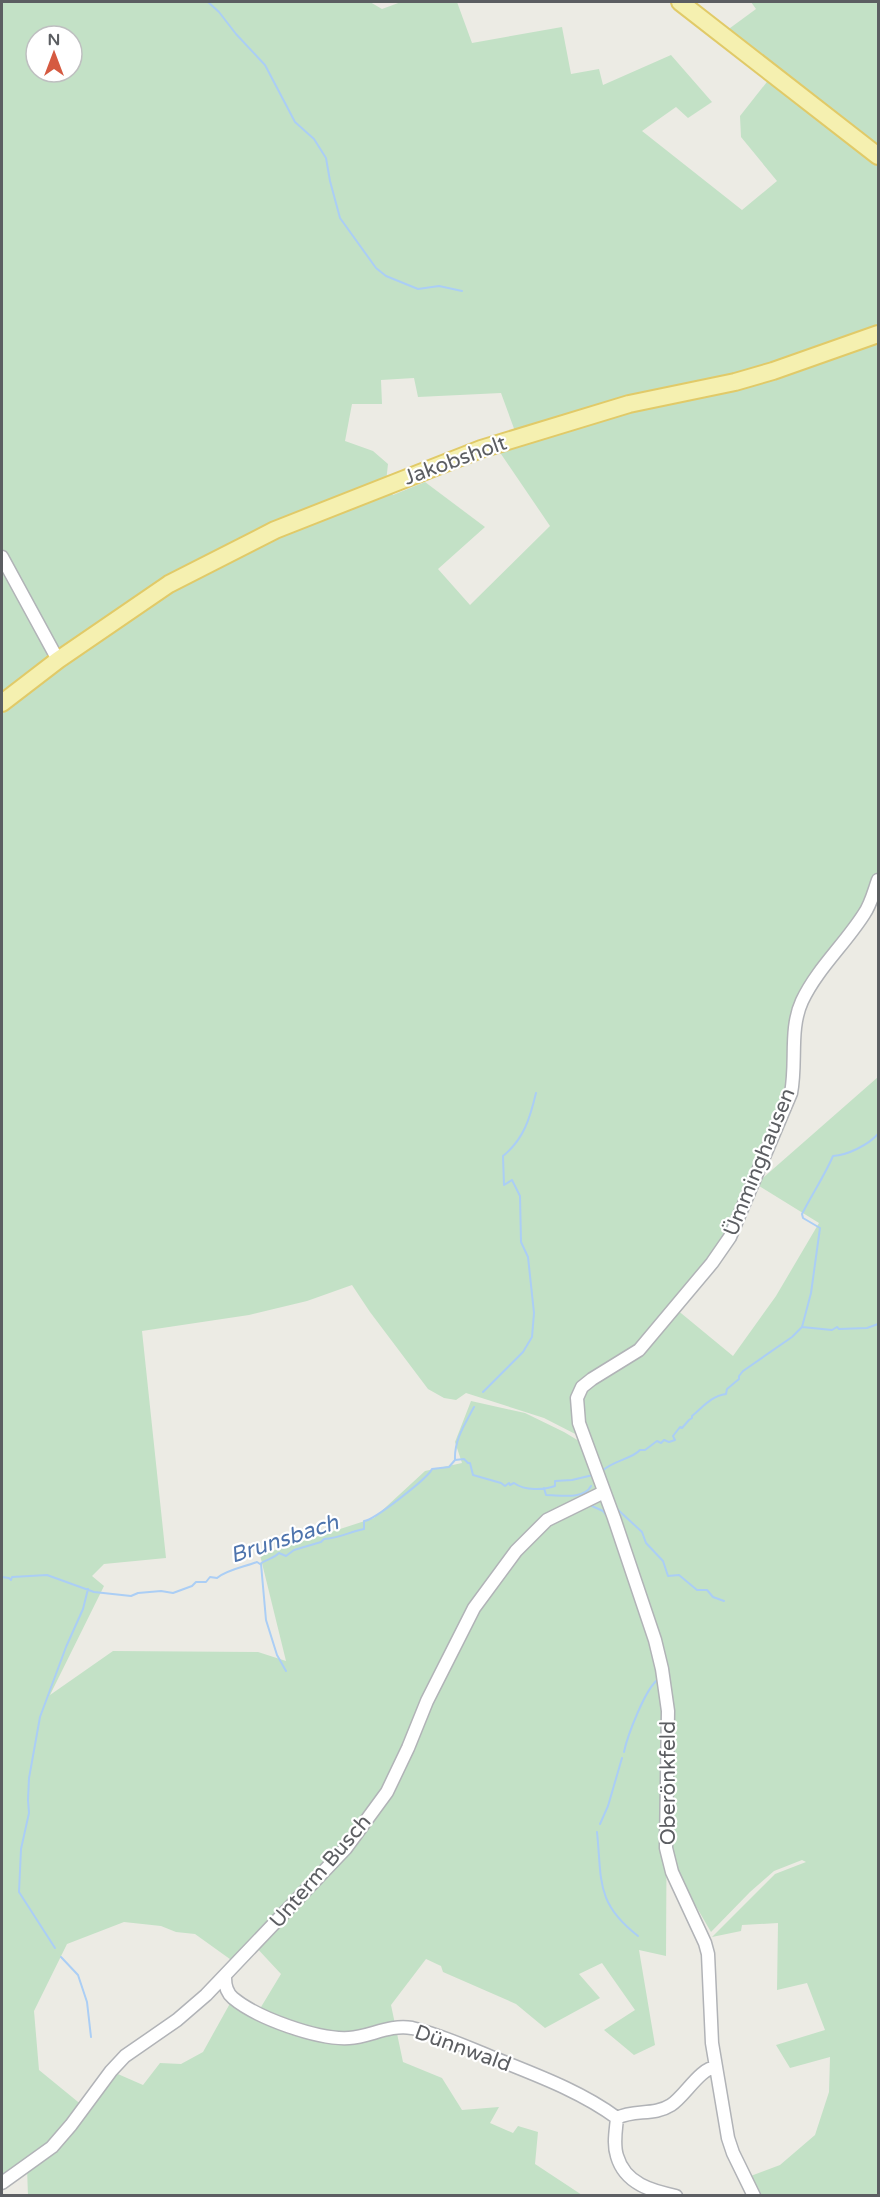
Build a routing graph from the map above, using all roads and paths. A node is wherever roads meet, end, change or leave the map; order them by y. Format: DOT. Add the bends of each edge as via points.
graph roads {
  1 [pos="680,2"];
  2 [pos="879,156"];
  3 [pos="879,334"];
  4 [pos="2,557"];
  5 [pos="58,660"];
  6 [pos="2,703"];
  7 [pos="879,880"];
  8 [pos="578,1405"];
  9 [pos="604,1492"];
  10 [pos="225,1977"];
  11 [pos="717,2067"];
  12 [pos="612,2114"];
  13 [pos="2,2183"];
  14 [pos="676,2196"];
  15 [pos="754,2196"];
  1 -- 2 [label="main road"];
  3 -- 5 [label="main road, Jakobsholt" via="735,382 629,404 517,438 394,482 275,530 169,584"];
  4 -- 5 [label="street"];
  5 -- 6 [label="main road, Jakobsholt"];
  7 -- 8 [label="street, Ümminghausen" via="864,914 803,999 795,1022 791,1093 730,1237 639,1350 582,1387"];
  8 -- 9 [label="street, Oberönkfeld" via="579,1423"];
  9 -- 10 [label="street, Unterm Busch" via="547,1520 516,1551 474,1608 387,1792 346,1848"];
  9 -- 11 [label="street, Oberönkfeld" via="655,1640 664,1679 668,1711 666,1848 672,1872 708,1954 712,2043"];
  10 -- 12 [label="street, Dünnwald" via="233,1998 306,2032 350,2038 391,2028 411,2028 519,2068 588,2098"];
  10 -- 13 [label="street, Unterm Busch" via="177,2020 125,2056 52,2147"];
  11 -- 12 [label="street" via="703,2072 668,2107 654,2112"];
  11 -- 15 [label="street, Oberönkfeld" via="733,2153"];
  12 -- 14 [label="street" via="616,2154 625,2170 645,2188"];
}
